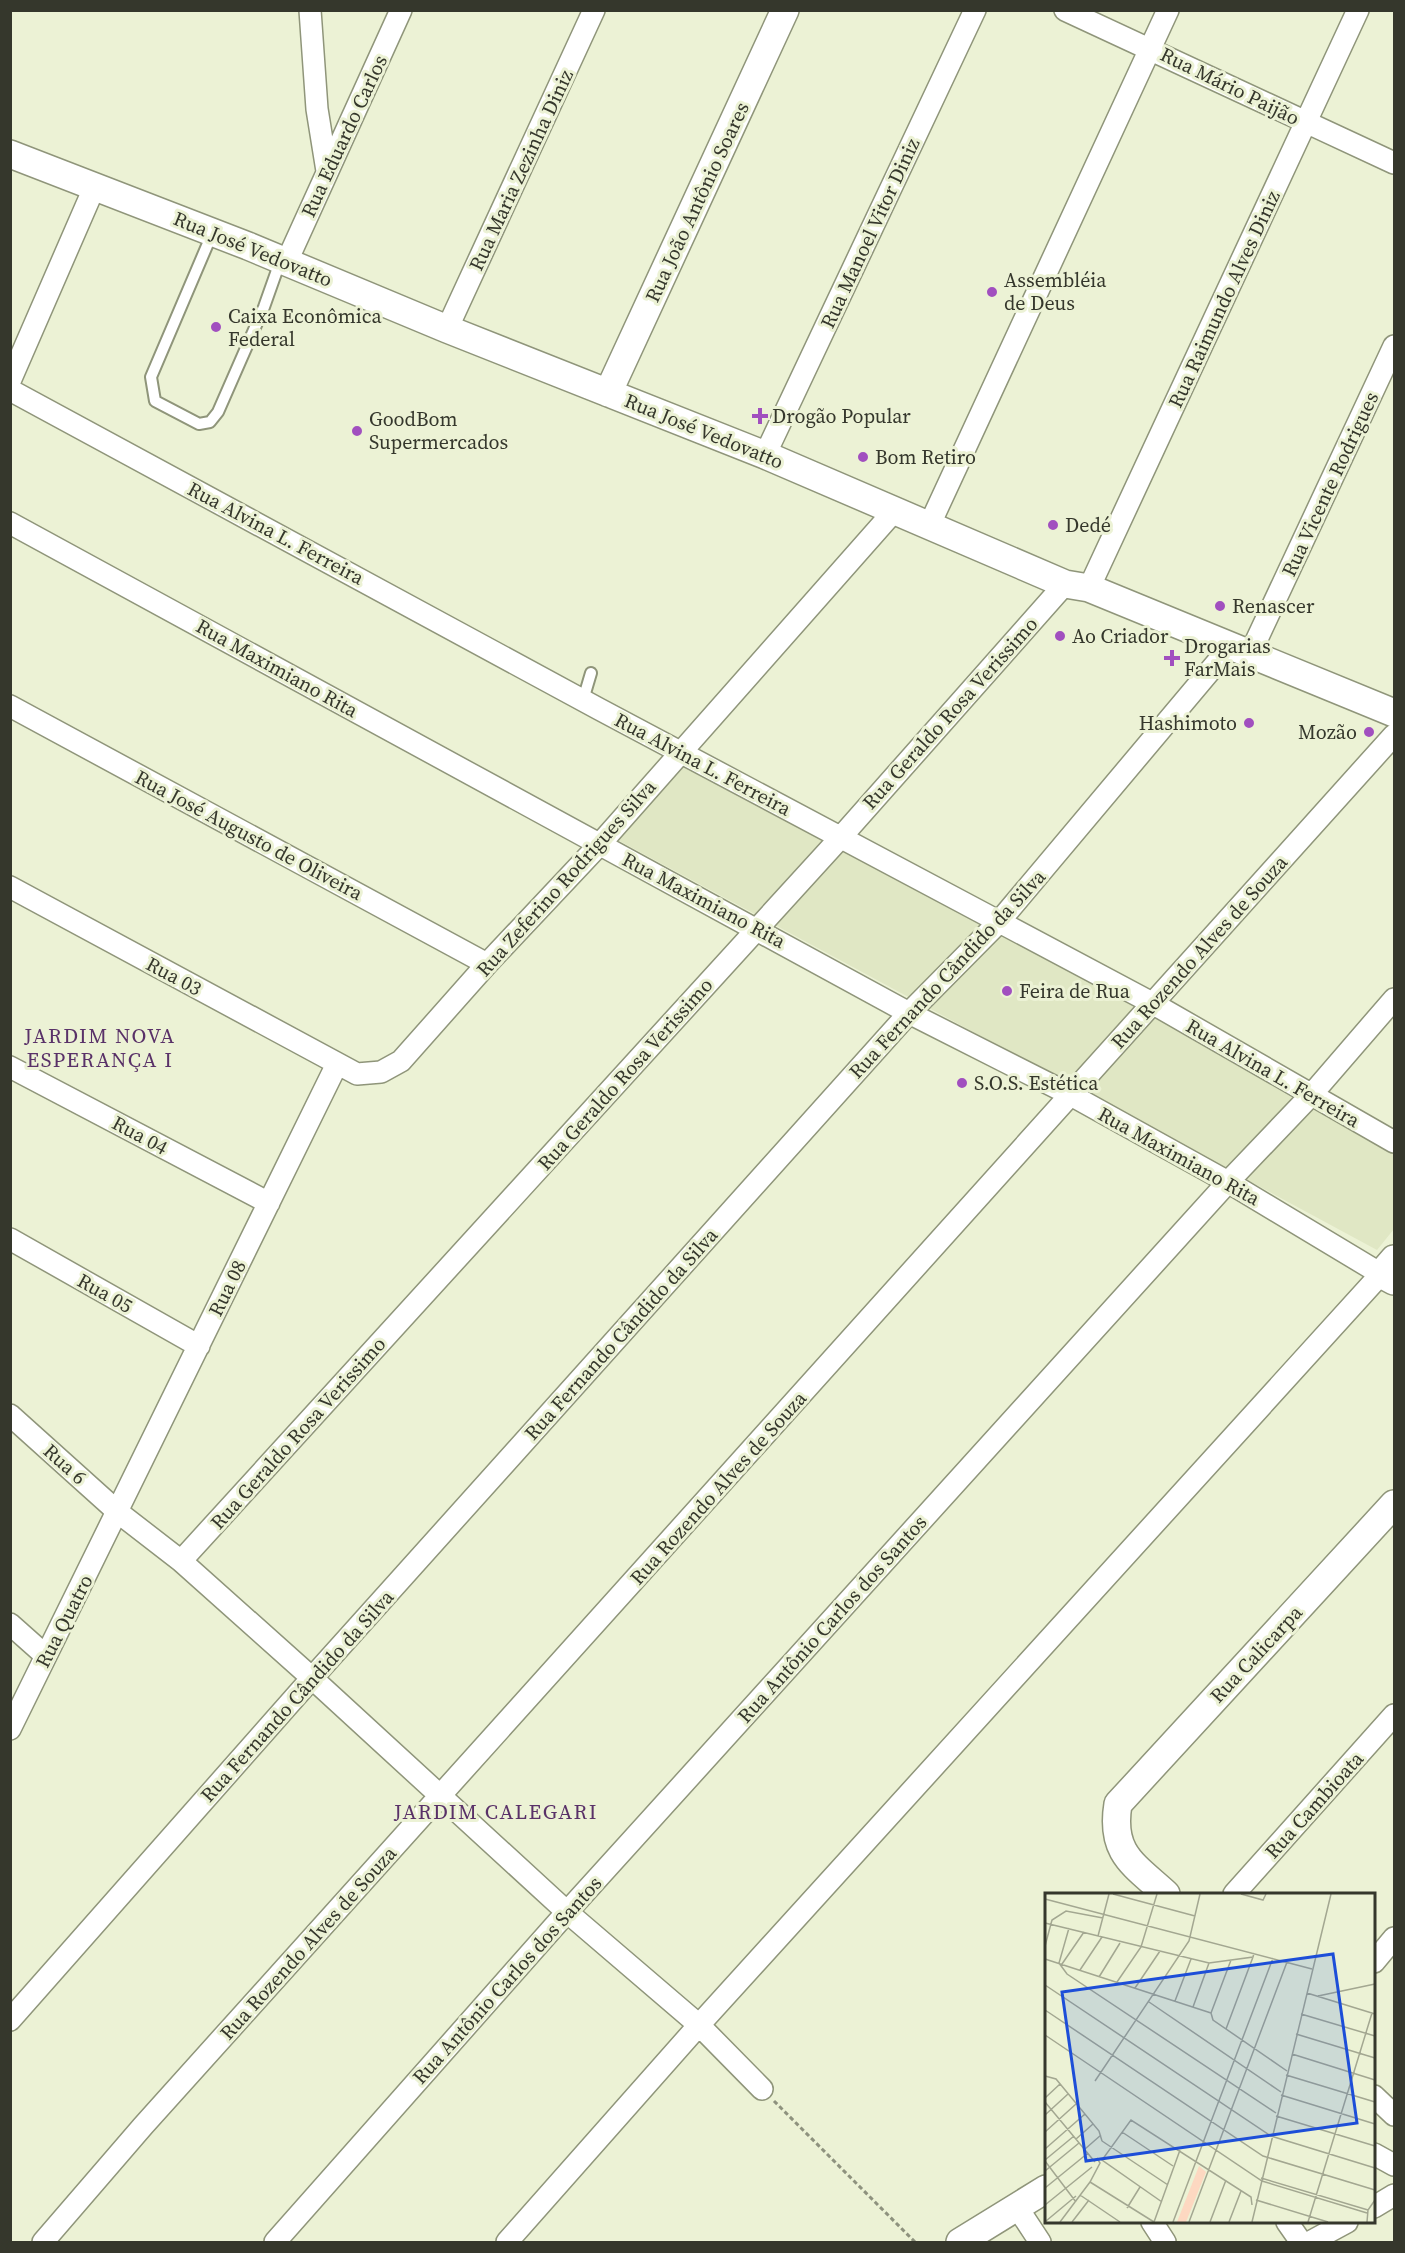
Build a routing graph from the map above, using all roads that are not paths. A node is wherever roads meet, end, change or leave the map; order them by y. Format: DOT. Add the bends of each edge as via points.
graph roads {
  1 [pos="310,10"];
  2 [pos="401,10"];
  3 [pos="594,10"];
  4 [pos="785,10"];
  5 [pos="975,10"];
  6 [pos="1065,10"];
  7 [pos="1168,10"];
  8 [pos="1358,10"];
  9 [pos="1151,48"];
  10 [pos="1306,123"];
  11 [pos="10,154"];
  12 [pos="1395,163"];
  13 [pos="327,171"];
  14 [pos="94,188"];
  15 [pos="213,232"];
  16 [pos="284,260"];
  17 [pos="447,329"];
  18 [pos="1395,346"];
  19 [pos="10,381"];
  20 [pos="10,390"];
  21 [pos="608,393"];
  22 [pos="765,455"];
  23 [pos="895,510"];
  24 [pos="10,523"];
  25 [pos="929,526"];
  26 [pos="1077,586"];
  27 [pos="1240,651"];
  28 [pos="591,673"];
  29 [pos="583,700"];
  30 [pos="10,706"];
  31 [pos="1395,713"];
  32 [pos="1395,735"];
  33 [pos="681,752"];
  34 [pos="841,837"];
  35 [pos="600,844"];
  36 [pos="10,887"];
  37 [pos="998,923"];
  38 [pos="757,928"];
  39 [pos="487,964"];
  40 [pos="1395,999"];
  41 [pos="1152,1003"];
  42 [pos="909,1013"];
  43 [pos="337,1064"];
  44 [pos="10,1067"];
  45 [pos="1312,1094"];
  46 [pos="1071,1095"];
  47 [pos="1395,1142"];
  48 [pos="1227,1182"];
  49 [pos="269,1203"];
  50 [pos="10,1239"];
  51 [pos="1390,1271"];
  52 [pos="199,1346"];
  53 [pos="10,1415"];
  54 [pos="1395,1504"];
  55 [pos="119,1513"];
  56 [pos="181,1561"];
  57 [pos="10,1624"];
  58 [pos="46,1656"];
  59 [pos="312,1678"];
  60 [pos="1395,1714"];
  61 [pos="10,1729"];
  62 [pos="440,1796"];
  63 [pos="1165,1893"];
  64 [pos="1235,1893"];
  65 [pos="567,1912"];
  66 [pos="1395,1938"];
  67 [pos="1375,1961"];
  68 [pos="10,2020"];
  69 [pos="699,2025"];
  70 [pos="762,2089"];
  71 [pos="1375,2097"];
  72 [pos="1395,2115"];
  73 [pos="1045,2190"];
  74 [pos="1395,2195"];
  75 [pos="1375,2206"];
  76 [pos="1017,2207"];
  77 [pos="1153,2223"];
  78 [pos="1288,2223"];
  79 [pos="1344,2230"];
  80 [pos="43,2242"];
  81 [pos="275,2242"];
  82 [pos="507,2242"];
  83 [pos="960,2242"];
  84 [pos="1040,2242"];
  85 [pos="1165,2242"];
  86 [pos="1301,2242"];
  87 [pos="1310,2242"];
  1 -- 13 [label="street" via="317,109"];
  2 -- 13 [label="street, Rua Eduardo Carlos"];
  3 -- 17 [label="street, Rua Maria Zezinha Diniz"];
  4 -- 21 [label="street, Rua João Antônio Soares"];
  5 -- 22 [label="street, Rua Manoel Vitor Diniz"];
  6 -- 9 [label="street, Rua Mário Paijão"];
  7 -- 9 [label="street"];
  8 -- 10 [label="street, Rua Raimundo Alves Diniz"];
  9 -- 10 [label="street, Rua Mário Paijão"];
  9 -- 25 [label="street"];
  10 -- 12 [label="street, Rua Mário Paijão"];
  10 -- 26 [label="street, Rua Raimundo Alves Diniz"];
  11 -- 14 [label="street, Rua José Vedovatto"];
  13 -- 16 [label="street, Rua Eduardo Carlos"];
  14 -- 15 [label="street, Rua José Vedovatto"];
  14 -- 19 [label="street"];
  15 -- 16 [label="street, Rua José Vedovatto"];
  15 -- 16 [label="lane" via="151,377 155,401 199,424 210,422 218,412"];
  16 -- 17 [label="street, Rua José Vedovatto"];
  17 -- 21 [label="street, Rua José Vedovatto"];
  18 -- 27 [label="street, Rua Vicente Rodrigues"];
  20 -- 29 [label="street, Rua Alvina L. Ferreira"];
  21 -- 22 [label="street, Rua José Vedovatto"];
  22 -- 23 [label="street, Rua José Vedovatto"];
  23 -- 25 [label="street, Rua José Vedovatto"];
  23 -- 33 [label="street, Rua Zeferino Rodrigues Silva"];
  24 -- 35 [label="street, Rua Maximiano Rita"];
  25 -- 26 [label="street, Rua José Vedovatto"];
  26 -- 27 [label="street, Rua José Vedovatto"];
  26 -- 34 [label="street, Rua Geraldo Rosa Verissimo"];
  27 -- 31 [label="street, Rua José Vedovatto"];
  27 -- 37 [label="street, Rua Fernando Cândido da Silva"];
  28 -- 29 [label="lane"];
  29 -- 33 [label="street, Rua Alvina L. Ferreira"];
  30 -- 39 [label="street, Rua José Augusto de Oliveira"];
  32 -- 41 [label="street, Rua Rozendo Alves de Souza"];
  33 -- 34 [label="street, Rua Alvina L. Ferreira"];
  33 -- 35 [label="street, Rua Zeferino Rodrigues Silva"];
  34 -- 37 [label="street, Rua Alvina L. Ferreira"];
  34 -- 38 [label="street, Rua Geraldo Rosa Verissimo"];
  35 -- 38 [label="street, Rua Maximiano Rita"];
  35 -- 39 [label="street, Rua Zeferino Rodrigues Silva"];
  36 -- 43 [label="street, Rua 03"];
  37 -- 41 [label="street, Rua Alvina L. Ferreira"];
  37 -- 42 [label="street, Rua Fernando Cândido da Silva"];
  38 -- 42 [label="street, Rua Maximiano Rita"];
  38 -- 56 [label="street, Rua Geraldo Rosa Verissimo"];
  39 -- 43 [label="street, Rua Zeferino Rodrigues Silva" via="400,1061 381,1072 357,1074"];
  40 -- 45 [label="street, Rua Antônio Carlos dos Santos"];
  41 -- 45 [label="street, Rua Alvina L. Ferreira"];
  41 -- 46 [label="street, Rua Rozendo Alves de Souza"];
  42 -- 46 [label="street, Rua Maximiano Rita"];
  42 -- 59 [label="street, Rua Fernando Cândido da Silva"];
  43 -- 49 [label="street, Rua 08"];
  44 -- 49 [label="street, Rua 04"];
  45 -- 47 [label="street, Rua Alvina L. Ferreira"];
  45 -- 48 [label="street, Rua Antônio Carlos dos Santos"];
  46 -- 48 [label="street, Rua Maximiano Rita"];
  46 -- 62 [label="street, Rua Rozendo Alves de Souza"];
  48 -- 51 [label="street, Rua Maximiano Rita"];
  48 -- 65 [label="street, Rua Antônio Carlos dos Santos"];
  49 -- 52 [label="street, Rua 08"];
  50 -- 52 [label="street, Rua 05"];
  51 -- 69 [label="street"];
  52 -- 55 [label="street, Rua 08"];
  53 -- 55 [label="street, Rua 6"];
  54 -- 63 [label="street, Rua Calicarpa" via="1118,1804 1115,1825 1125,1857"];
  55 -- 56 [label="street, Rua 6"];
  55 -- 58 [label="street, Rua Quatro"];
  56 -- 59 [label="street, Rua 6"];
  57 -- 58 [label="street"];
  58 -- 61 [label="street, Rua Quatro"];
  59 -- 62 [label="street, Rua 6"];
  59 -- 68 [label="street, Rua Fernando Cândido da Silva"];
  60 -- 64 [label="street, Rua Cambioata"];
  62 -- 65 [label="street, Rua 6"];
  62 -- 80 [label="street, Rua Rozendo Alves de Souza"];
  65 -- 69 [label="street, Rua 6"];
  65 -- 81 [label="street, Rua Antônio Carlos dos Santos"];
  66 -- 67 [label="street"];
  69 -- 70 [label="street, Rua 6"];
  69 -- 82 [label="street"];
  71 -- 72 [label="street"];
  73 -- 76 [label="street"];
  74 -- 75 [label="street"];
  76 -- 83 [label="street"];
  76 -- 84 [label="street"];
  77 -- 85 [label="street"];
  78 -- 86 [label="street"];
  79 -- 87 [label="street"];
}
